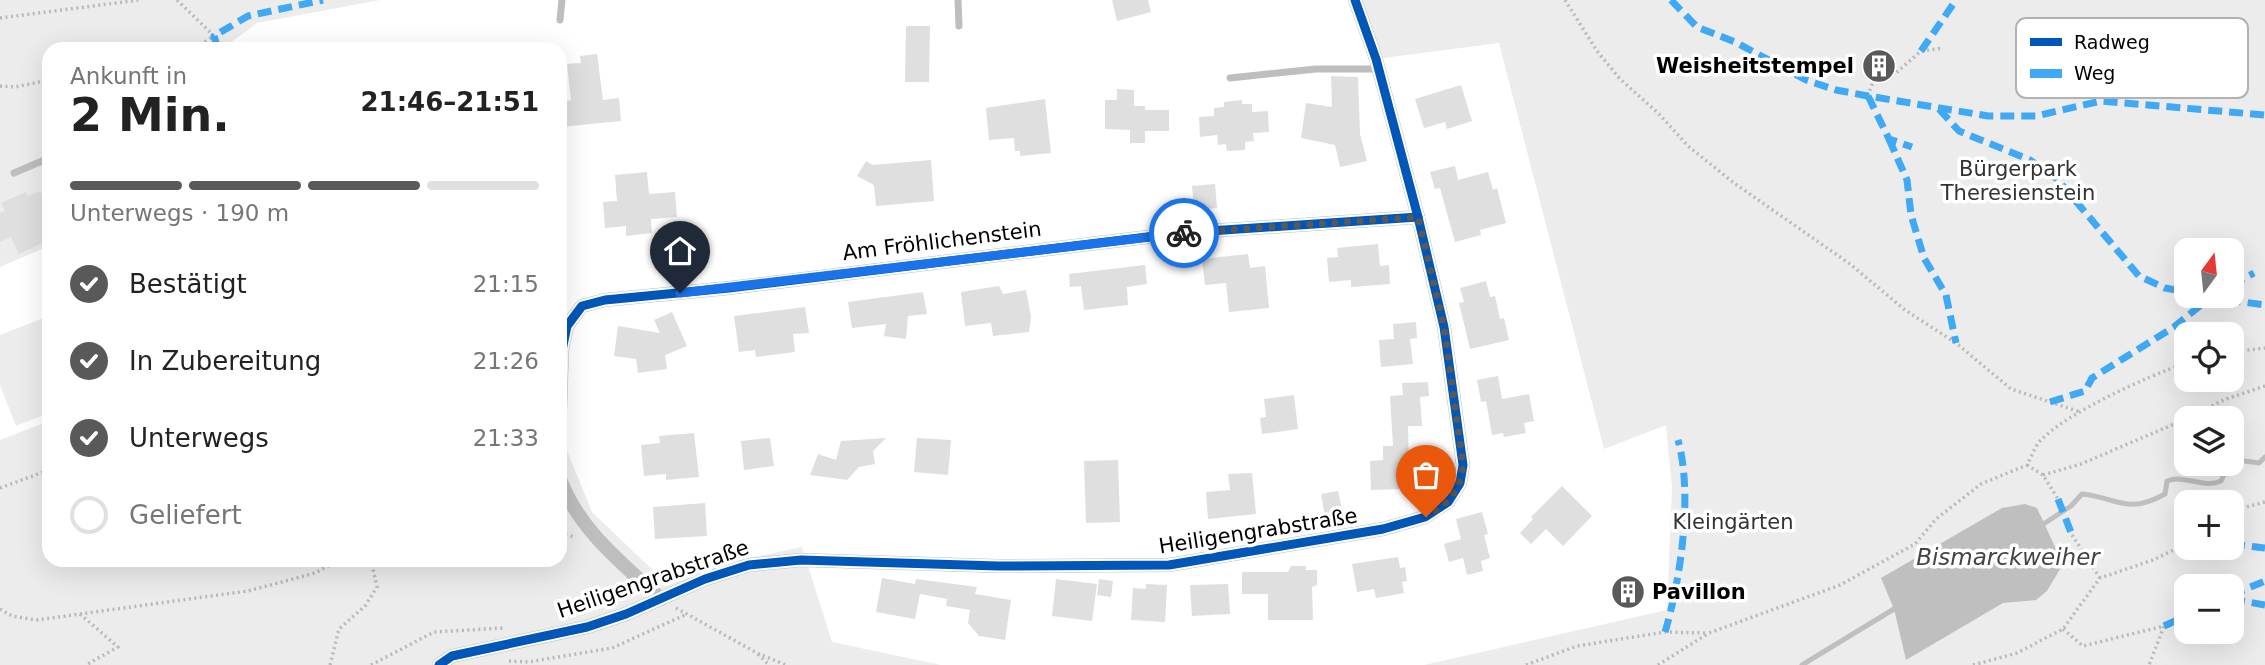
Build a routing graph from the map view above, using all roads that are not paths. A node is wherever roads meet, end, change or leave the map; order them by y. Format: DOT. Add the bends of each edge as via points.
graph roads {
  1 [pos="562,0"];
  2 [pos="958,0"];
  3 [pos="1355,0"];
  4 [pos="560,20"];
  5 [pos="959,26"];
  6 [pos="1379,69"];
  7 [pos="1230,78"];
  8 [pos="42,161"];
  9 [pos="14,173"];
  10 [pos="1418,217"];
  11 [pos="567,326"];
  12 [pos="567,499"];
  13 [pos="662,599"];
  14 [pos="439,665"];
  1 -- 4 [label="lane"];
  2 -- 5 [label="lane"];
  3 -- 6 [label="street, Heiligengrabstraße"];
  6 -- 7 [label="lane" via="1316,69"];
  6 -- 10 [label="street, Heiligengrabstraße"];
  8 -- 9 [label="lane"];
  10 -- 11 [label="street, Am Fröhlichenstein" via="1180,233 605,300 582,306"];
  10 -- 13 [label="street, Heiligengrabstraße" via="1444,327 1463,465 1460,484 1448,502 1426,517 1383,529 1168,565 800,560 749,565"];
  12 -- 13 [label="street" via="598,541"];
  13 -- 14 [label="street, Heiligengrabstraße" via="587,627 452,656"];
}
